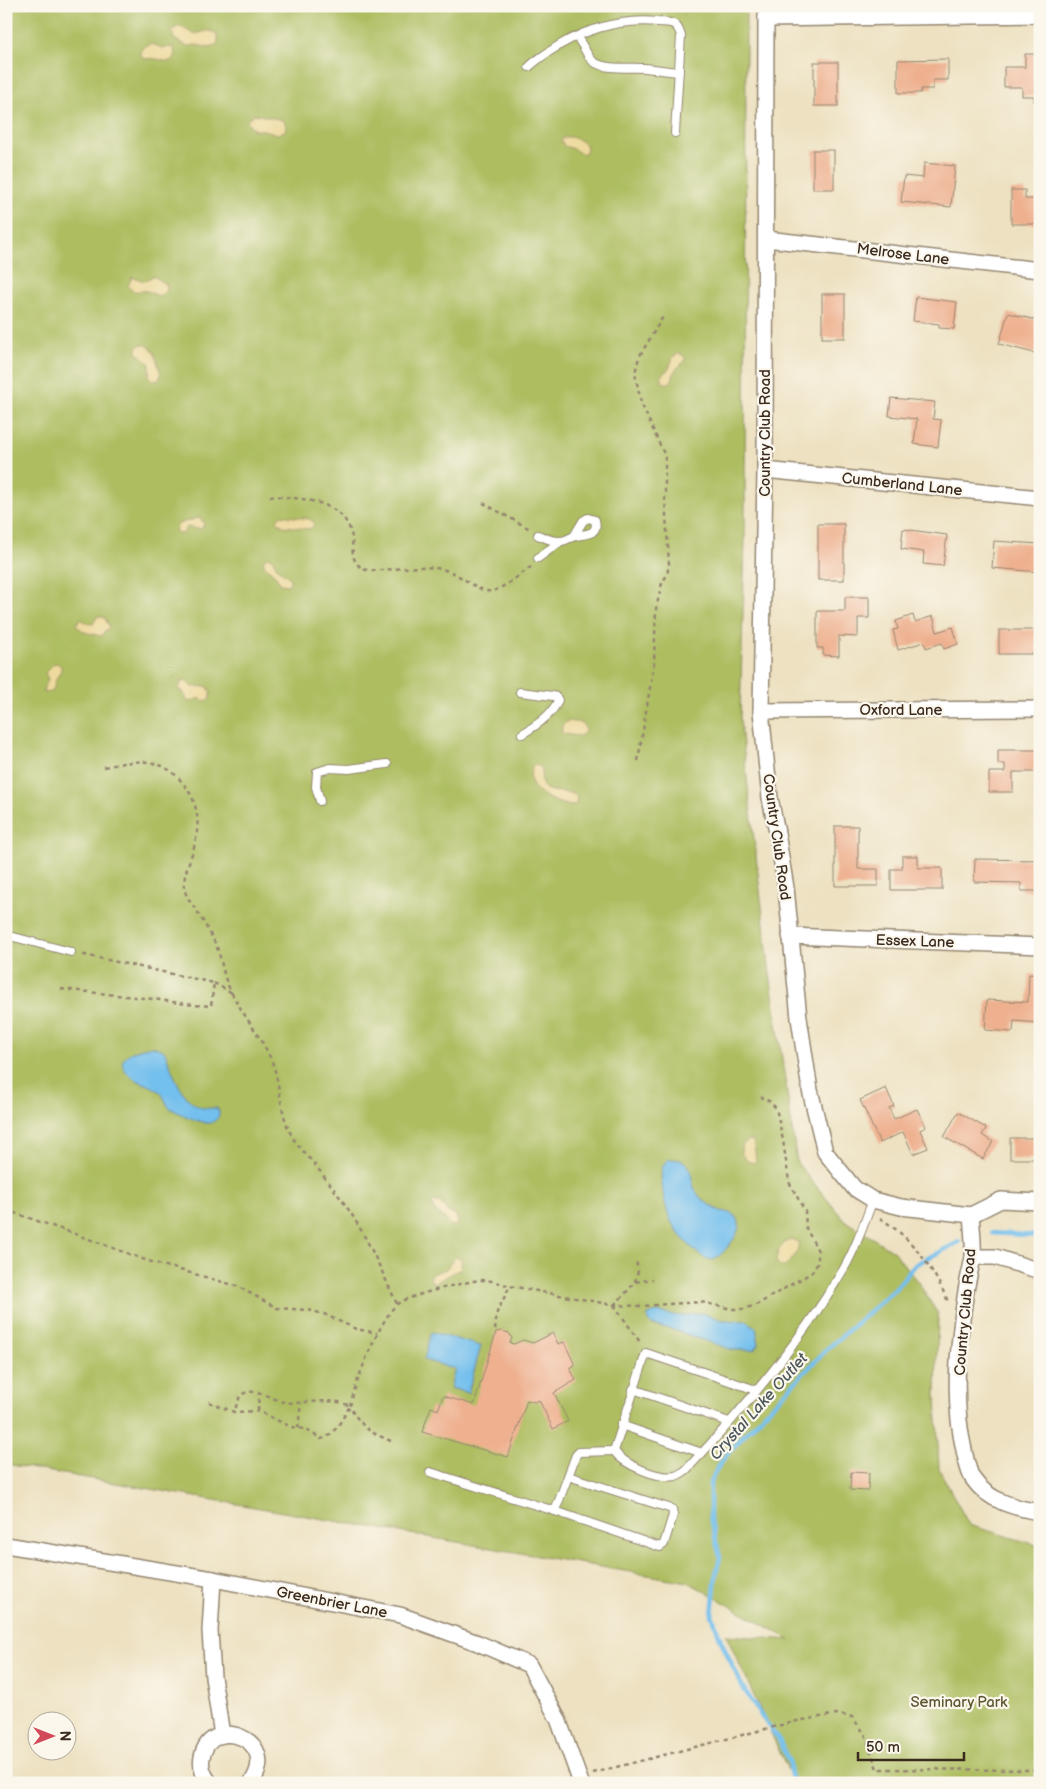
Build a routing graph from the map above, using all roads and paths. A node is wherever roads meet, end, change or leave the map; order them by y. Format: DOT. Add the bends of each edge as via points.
graph roads {
  1 [pos="766,12"];
  2 [pos="1040,15"];
  3 [pos="576,37"];
  4 [pos="529,67"];
  5 [pos="679,72"];
  6 [pos="676,133"];
  7 [pos="766,239"];
  8 [pos="1040,270"];
  9 [pos="664,315"];
  10 [pos="765,470"];
  11 [pos="270,496"];
  12 [pos="1040,498"];
  13 [pos="483,503"];
  14 [pos="538,536"];
  15 [pos="574,536"];
  16 [pos="561,541"];
  17 [pos="538,558"];
  18 [pos="520,692"];
  19 [pos="1040,709"];
  20 [pos="762,711"];
  21 [pos="522,734"];
  22 [pos="638,761"];
  23 [pos="387,764"];
  24 [pos="104,767"];
  25 [pos="320,800"];
  26 [pos="6,935"];
  27 [pos="790,936"];
  28 [pos="1040,946"];
  29 [pos="71,952"];
  30 [pos="214,983"];
  31 [pos="62,989"];
  32 [pos="232,992"];
  33 [pos="761,1097"];
  34 [pos="873,1200"];
  35 [pos="1040,1202"];
  36 [pos="6,1210"];
  37 [pos="971,1215"];
  38 [pos="920,1252"];
  39 [pos="973,1256"];
  40 [pos="636,1260"];
  41 [pos="930,1268"];
  42 [pos="1040,1271"];
  43 [pos="653,1279"];
  44 [pos="635,1282"];
  45 [pos="510,1286"];
  46 [pos="397,1304"];
  47 [pos="614,1305"];
  48 [pos="495,1330"];
  49 [pos="377,1333"];
  50 [pos="640,1342"];
  51 [pos="634,1389"];
  52 [pos="756,1390"];
  53 [pos="259,1393"];
  54 [pos="209,1402"];
  55 [pos="301,1403"];
  56 [pos="350,1406"];
  57 [pos="258,1411"];
  58 [pos="234,1412"];
  59 [pos="729,1422"];
  60 [pos="621,1425"];
  61 [pos="298,1428"];
  62 [pos="391,1441"];
  63 [pos="614,1451"];
  64 [pos="702,1453"];
  65 [pos="430,1472"];
  66 [pos="568,1476"];
  67 [pos="556,1511"];
  68 [pos="1040,1512"];
  69 [pos="6,1545"];
  70 [pos="213,1579"];
  71 [pos="222,1735"];
  72 [pos="1040,1770"];
  73 [pos="580,1780"];
  74 [pos="210,1783"];
  75 [pos="251,1783"];
  1 -- 2 [label="street"];
  1 -- 7 [label="street, Country Club Road"];
  3 -- 4 [label="lane" via="556,46"];
  3 -- 5 [label="lane" via="594,63"];
  3 -- 5 [label="lane" via="621,23 672,22 681,36"];
  5 -- 6 [label="lane"];
  7 -- 8 [label="street, Melrose Lane"];
  7 -- 10 [label="street, Country Club Road"];
  9 -- 22 [label="path" via="639,357 635,373 641,403 665,456 669,564 656,609 654,663"];
  10 -- 12 [label="street, Cumberland Lane"];
  10 -- 20 [label="street, Country Club Road"];
  11 -- 17 [label="path" via="310,500 344,518 351,534 354,559 359,567 366,570 435,567 452,572 484,590 493,591 520,575"];
  13 -- 14 [label="path"];
  14 -- 16 [label="lane"];
  15 -- 16 [label="lane"];
  16 -- 17 [label="lane"];
  18 -- 21 [label="lane" via="553,696 558,700 550,712"];
  19 -- 20 [label="street, Oxford Lane"];
  20 -- 27 [label="street, Country Club Road" via="770,798 786,888"];
  23 -- 25 [label="lane" via="317,772 316,787"];
  24 -- 32 [label="path" via="140,762 164,765 183,782 194,799 199,821 183,888 216,945"];
  26 -- 29 [label="lane"];
  27 -- 28 [label="street, Essex Lane"];
  27 -- 34 [label="street, Country Club Road" via="810,1090 825,1152 854,1188"];
  29 -- 30 [label="path"];
  30 -- 31 [label="path" via="211,1006"];
  30 -- 32 [label="path"];
  32 -- 46 [label="path" via="270,1055 284,1121 294,1140 346,1206"];
  33 -- 47 [label="path" via="776,1108 789,1182 805,1211 806,1228 818,1251 815,1268 772,1296 744,1309 701,1302"];
  34 -- 37 [label="street, Country Club Road" via="901,1208"];
  34 -- 52 [label="lane" via="844,1268 798,1339"];
  35 -- 37 [label="street" via="1001,1200"];
  36 -- 49 [label="path" via="148,1260 237,1286 277,1308 324,1314 356,1329"];
  37 -- 39 [label="street, Country Club Road"];
  38 -- 41 [label="path"];
  39 -- 42 [label="street" via="995,1256"];
  39 -- 68 [label="street, Country Club Road" via="960,1338 958,1387 958,1426 967,1462 973,1479 989,1496 1004,1504"];
  40 -- 44 [label="path"];
  43 -- 44 [label="path"];
  44 -- 47 [label="path"];
  45 -- 46 [label="path" via="480,1280 443,1288"];
  45 -- 47 [label="path"];
  45 -- 48 [label="path" via="497,1312"];
  46 -- 49 [label="path"];
  47 -- 50 [label="path"];
  49 -- 56 [label="path"];
  51 -- 52 [label="lane" via="646,1352"];
  51 -- 59 [label="lane"];
  51 -- 60 [label="lane"];
  52 -- 59 [label="lane"];
  53 -- 55 [label="path"];
  53 -- 57 [label="path"];
  53 -- 58 [label="path" via="242,1393"];
  54 -- 58 [label="path"];
  55 -- 56 [label="path" via="342,1402"];
  55 -- 61 [label="path"];
  56 -- 61 [label="path" via="326,1438 321,1440"];
  56 -- 62 [label="path" via="367,1430"];
  57 -- 58 [label="path"];
  57 -- 61 [label="path"];
  59 -- 64 [label="lane"];
  60 -- 63 [label="lane"];
  60 -- 64 [label="lane"];
  63 -- 64 [label="lane" via="630,1465 670,1476 686,1470"];
  63 -- 66 [label="lane" via="579,1452"];
  65 -- 67 [label="lane"];
  66 -- 67 [label="lane"];
  66 -- 67 [label="lane" via="672,1509 664,1544 660,1547"];
  69 -- 70 [label="street, Greenbrier Lane"];
  70 -- 71 [label="street" via="210,1640"];
  70 -- 73 [label="street, Greenbrier Lane" via="400,1615 529,1665 558,1720"];
  71 -- 74 [label="street" via="211,1741 203,1752 201,1764 204,1777"];
  71 -- 75 [label="street" via="235,1734 247,1739 256,1749 259,1762"];
  72 -- 73 [label="path" via="876,1769 865,1734 852,1717 837,1714 760,1731"];
}
